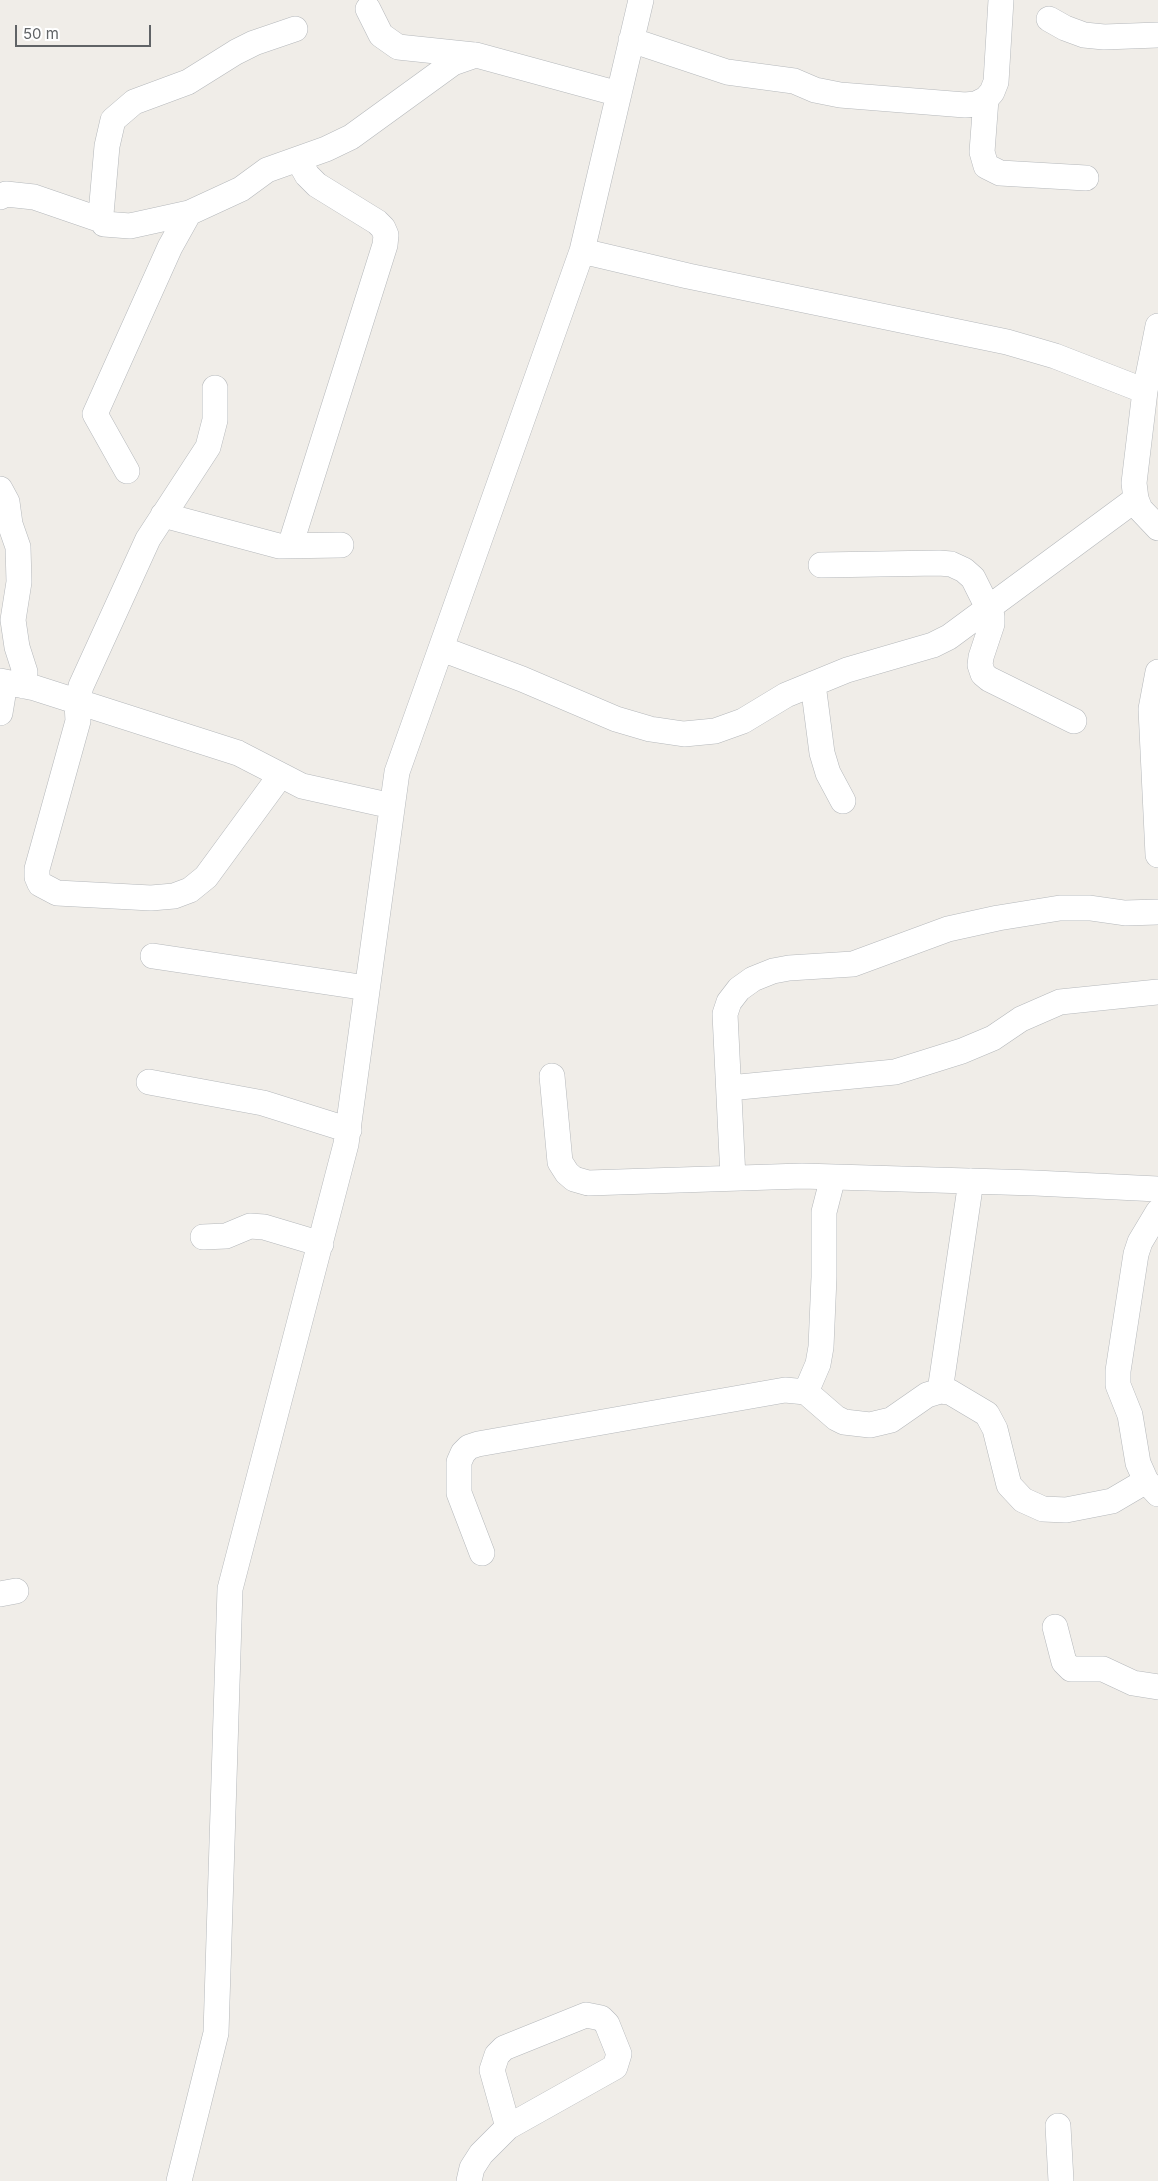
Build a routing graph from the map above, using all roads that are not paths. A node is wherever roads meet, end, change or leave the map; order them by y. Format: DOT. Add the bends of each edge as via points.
graph roads {
  1 [pos="641,0"];
  2 [pos="1001,0"];
  3 [pos="368,9"];
  4 [pos="1049,19"];
  5 [pos="295,30"];
  6 [pos="1158,35"];
  7 [pos="631,40"];
  8 [pos="476,56"];
  9 [pos="619,94"];
  10 [pos="986,99"];
  11 [pos="298,159"];
  12 [pos="1086,178"];
  13 [pos="0,197"];
  14 [pos="189,213"];
  15 [pos="101,220"];
  16 [pos="582,251"];
  17 [pos="1158,326"];
  18 [pos="215,388"];
  19 [pos="1146,391"];
  20 [pos="127,471"];
  21 [pos="0,489"];
  22 [pos="1136,499"];
  23 [pos="163,515"];
  24 [pos="1158,528"];
  25 [pos="341,545"];
  26 [pos="290,546"];
  27 [pos="821,565"];
  28 [pos="989,609"];
  29 [pos="442,649"];
  30 [pos="1158,672"];
  31 [pos="10,684"];
  32 [pos="813,684"];
  33 [pos="78,703"];
  34 [pos="0,714"];
  35 [pos="1074,721"];
  36 [pos="280,776"];
  37 [pos="843,801"];
  38 [pos="392,806"];
  39 [pos="1158,855"];
  40 [pos="1158,912"];
  41 [pos="153,956"];
  42 [pos="368,988"];
  43 [pos="1158,992"];
  44 [pos="552,1076"];
  45 [pos="149,1082"];
  46 [pos="729,1088"];
  47 [pos="349,1130"];
  48 [pos="833,1177"];
  49 [pos="734,1178"];
  50 [pos="971,1181"];
  51 [pos="1158,1189"];
  52 [pos="1158,1212"];
  53 [pos="203,1237"];
  54 [pos="320,1244"];
  55 [pos="940,1391"];
  56 [pos="806,1392"];
  57 [pos="1152,1488"];
  58 [pos="482,1553"];
  59 [pos="1055,1627"];
  60 [pos="1158,1687"];
  61 [pos="1058,2126"];
  62 [pos="508,2128"];
  63 [pos="179,2181"];
  64 [pos="470,2181"];
  65 [pos="1061,2181"];
  1 -- 7 [label="street"];
  2 -- 10 [label="street" via="996,82"];
  3 -- 8 [label="street" via="382,35 398,47"];
  4 -- 6 [label="street" via="1065,28 1104,37"];
  5 -- 15 [label="street" via="254,43 188,82 134,102 122,110 113,120 109,132"];
  7 -- 9 [label="street"];
  7 -- 10 [label="street" via="727,72 794,81 840,95 964,105"];
  8 -- 9 [label="street"];
  8 -- 11 [label="street" via="453,63 351,137"];
  9 -- 16 [label="street"];
  10 -- 12 [label="street" via="982,152 986,166 1000,173"];
  11 -- 14 [label="street" via="267,170 241,189"];
  11 -- 26 [label="street" via="317,185 378,222 386,235"];
  13 -- 15 [label="street" via="6,194 34,197"];
  14 -- 15 [label="street" via="130,226 107,226"];
  14 -- 20 [label="street" via="170,247 95,414"];
  16 -- 19 [label="street" via="1007,342 1055,356"];
  16 -- 29 [label="street"];
  17 -- 19 [label="street"];
  18 -- 23 [label="street" via="215,420 208,447"];
  19 -- 22 [label="street" via="1134,483"];
  21 -- 31 [label="street" via="7,502 18,547 19,582 13,620 25,672"];
  22 -- 24 [label="street" via="1148,519"];
  22 -- 28 [label="street"];
  23 -- 26 [label="street" via="259,542"];
  23 -- 33 [label="street" via="148,539 85,677"];
  25 -- 26 [label="street"];
  27 -- 28 [label="street" via="950,564 973,578"];
  28 -- 32 [label="street" via="933,645 847,670"];
  28 -- 35 [label="street" via="992,624 980,665 983,674"];
  29 -- 32 [label="street" via="616,719 684,734 715,732"];
  29 -- 38 [label="street" via="397,772"];
  30 -- 39 [label="street" via="1151,709"];
  31 -- 33 [label="street"];
  31 -- 34 [label="street"];
  32 -- 37 [label="street" via="822,753 828,773"];
  33 -- 36 [label="street" via="238,753"];
  33 -- 36 [label="street" via="78,720 37,869 40,884 57,893 151,898 174,896 190,890 206,877"];
  36 -- 38 [label="street" via="302,786"];
  38 -- 42 [label="street"];
  40 -- 46 [label="street" via="1142,914 1060,908 1016,915 948,929 853,964 789,968 753,979 739,989 725,1014"];
  41 -- 42 [label="street"];
  42 -- 47 [label="street"];
  43 -- 46 [label="street" via="1060,1002 1021,1019 993,1038 895,1072"];
  44 -- 49 [label="street" via="560,1162 574,1179 588,1183"];
  45 -- 47 [label="street" via="263,1103"];
  46 -- 49 [label="street"];
  47 -- 54 [label="street"];
  48 -- 49 [label="street"];
  48 -- 50 [label="street"];
  48 -- 56 [label="street" via="824,1212 821,1348"];
  50 -- 51 [label="street"];
  50 -- 55 [label="street"];
  52 -- 57 [label="street" via="1136,1254 1118,1371 1118,1384 1130,1415 1138,1463"];
  53 -- 54 [label="street" via="226,1236 250,1226 264,1227"];
  54 -- 63 [label="street" via="230,1589 216,2032"];
  55 -- 56 [label="street" via="927,1395 891,1420 870,1425 836,1418"];
  55 -- 57 [label="street" via="950,1392 987,1414 1009,1485 1023,1500 1043,1509 1066,1510 1112,1501"];
  56 -- 58 [label="street" via="785,1390 469,1447 459,1462 459,1493"];
  59 -- 60 [label="street" via="1064,1662 1071,1669 1103,1669 1133,1684"];
  61 -- 65 [label="street"];
  62 -- 62 [label="street" via="615,2067 620,2054 607,2024 601,2018 586,2014 504,2048 497,2055 492,2070"];
  62 -- 64 [label="street" via="481,2154 472,2168"];
}
